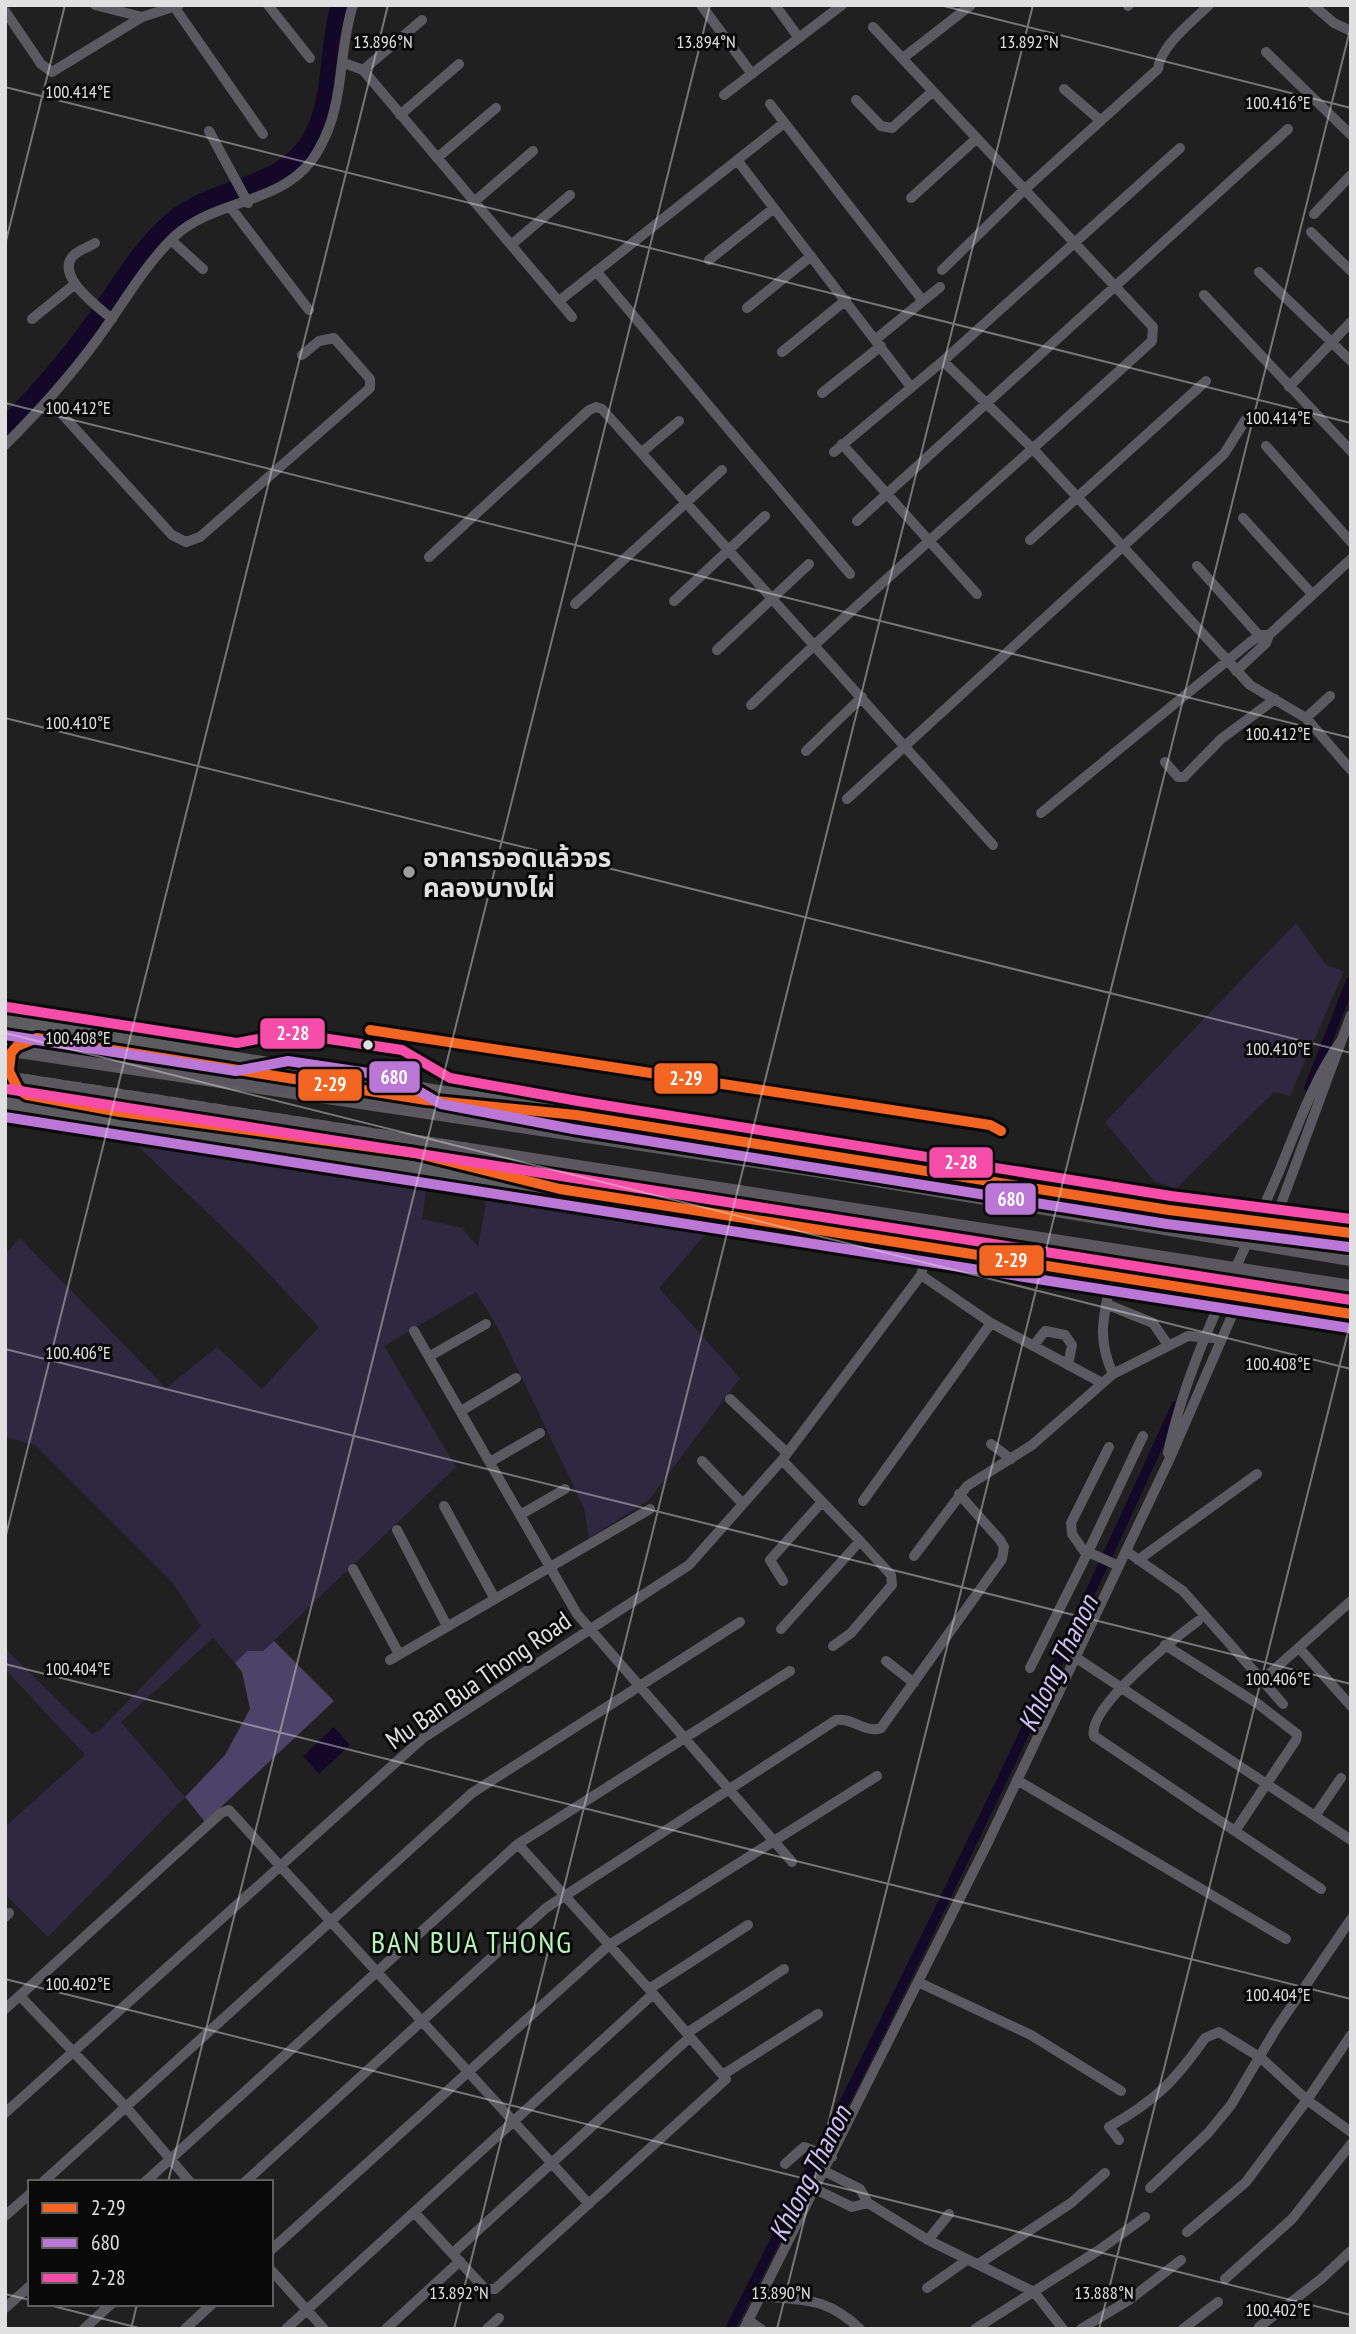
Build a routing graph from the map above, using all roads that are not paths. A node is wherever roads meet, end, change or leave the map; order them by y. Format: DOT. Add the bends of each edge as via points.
graph roads {
  1 [pos="95,5"];
  2 [pos="268,5"];
  3 [pos="353,5"];
  4 [pos="701,5"];
  5 [pos="775,5"];
  6 [pos="842,5"];
  7 [pos="971,5"];
  8 [pos="1209,5"];
  9 [pos="1313,5"];
  10 [pos="177,6"];
  11 [pos="5,10"];
  12 [pos="142,18"];
  13 [pos="422,20"];
  14 [pos="873,27"];
  15 [pos="1351,31"];
  16 [pos="799,38"];
  17 [pos="1266,52"];
  18 [pos="310,58"];
  19 [pos="902,58"];
  20 [pos="344,63"];
  21 [pos="459,64"];
  22 [pos="363,70"];
  23 [pos="752,74"];
  24 [pos="1064,89"];
  25 [pos="933,92"];
  26 [pos="724,95"];
  27 [pos="856,100"];
  28 [pos="770,104"];
  29 [pos="496,108"];
  30 [pos="400,114"];
  31 [pos="1101,121"];
  32 [pos="784,123"];
  33 [pos="1288,129"];
  34 [pos="209,131"];
  35 [pos="263,134"];
  36 [pos="1351,135"];
  37 [pos="976,138"];
  38 [pos="1180,148"];
  39 [pos="533,151"];
  40 [pos="437,158"];
  41 [pos="737,160"];
  42 [pos="1351,175"];
  43 [pos="1024,190"];
  44 [pos="570,195"];
  45 [pos="911,198"];
  46 [pos="247,201"];
  47 [pos="474,202"];
  48 [pos="231,208"];
  49 [pos="774,208"];
  50 [pos="1314,214"];
  51 [pos="1311,232"];
  52 [pos="172,241"];
  53 [pos="95,243"];
  54 [pos="1073,243"];
  55 [pos="511,245"];
  56 [pos="811,256"];
  57 [pos="709,260"];
  58 [pos="203,269"];
  59 [pos="942,270"];
  60 [pos="596,271"];
  61 [pos="1351,271"];
  62 [pos="1259,272"];
  63 [pos="75,284"];
  64 [pos="940,287"];
  65 [pos="1113,287"];
  66 [pos="1204,295"];
  67 [pos="846,300"];
  68 [pos="923,301"];
  69 [pos="559,302"];
  70 [pos="747,307"];
  71 [pos="309,310"];
  72 [pos="110,317"];
  73 [pos="572,317"];
  74 [pos="32,319"];
  75 [pos="1351,322"];
  76 [pos="1331,342"];
  77 [pos="878,343"];
  78 [pos="782,352"];
  79 [pos="302,355"];
  80 [pos="943,361"];
  81 [pos="1351,361"];
  82 [pos="1206,381"];
  83 [pos="911,387"];
  84 [pos="1289,387"];
  85 [pos="822,393"];
  86 [pos="50,401"];
  87 [pos="985,402"];
  88 [pos="1246,419"];
  89 [pos="678,421"];
  90 [pos="8,437"];
  91 [pos="1266,446"];
  92 [pos="1034,450"];
  93 [pos="1351,450"];
  94 [pos="642,453"];
  95 [pos="722,470"];
  96 [pos="885,495"];
  97 [pos="1079,498"];
  98 [pos="684,502"];
  99 [pos="765,516"];
  100 [pos="1243,518"];
  101 [pos="857,521"];
  102 [pos="1030,540"];
  103 [pos="928,542"];
  104 [pos="1351,542"];
  105 [pos="1124,546"];
  106 [pos="727,549"];
  107 [pos="429,557"];
  108 [pos="1351,559"];
  109 [pos="809,564"];
  110 [pos="1197,566"];
  111 [pos="850,574"];
  112 [pos="977,594"];
  113 [pos="1312,594"];
  114 [pos="772,598"];
  115 [pos="674,601"];
  116 [pos="575,604"];
  117 [pos="1265,638"];
  118 [pos="814,644"];
  119 [pos="717,650"];
  120 [pos="1233,666"];
  121 [pos="1330,696"];
  122 [pos="862,697"];
  123 [pos="1275,699"];
  124 [pos="751,705"];
  125 [pos="1306,718"];
  126 [pos="905,744"];
  127 [pos="806,751"];
  128 [pos="1165,762"];
  129 [pos="1351,771"];
  130 [pos="847,799"];
  131 [pos="1041,813"];
  132 [pos="993,845"];
  133 [pos="1351,1015"];
  134 [pos="5,1021"];
  135 [pos="1349,1025"];
  136 [pos="1341,1041"];
  137 [pos="5,1048"];
  138 [pos="5,1079"];
  139 [pos="5,1103"];
  140 [pos="576,1115"];
  141 [pos="707,1136"];
  142 [pos="828,1171"];
  143 [pos="560,1189"];
  144 [pos="1274,1223"];
  145 [pos="1351,1233"];
  146 [pos="928,1248"];
  147 [pos="1351,1258"];
  148 [pos="921,1275"];
  149 [pos="1112,1277"];
  150 [pos="1351,1287"];
  151 [pos="1240,1297"];
  152 [pos="1107,1304"];
  153 [pos="1351,1314"];
  154 [pos="992,1323"];
  155 [pos="485,1324"];
  156 [pos="414,1331"];
  157 [pos="1222,1339"];
  158 [pos="1034,1345"];
  159 [pos="1168,1345"];
  160 [pos="430,1356"];
  161 [pos="1069,1364"];
  162 [pos="1113,1374"];
  163 [pos="516,1378"];
  164 [pos="1102,1383"];
  165 [pos="730,1399"];
  166 [pos="461,1411"];
  167 [pos="540,1433"];
  168 [pos="1143,1436"];
  169 [pos="992,1444"];
  170 [pos="1108,1447"];
  171 [pos="785,1457"];
  172 [pos="1011,1459"];
  173 [pos="702,1461"];
  174 [pos="490,1462"];
  175 [pos="1164,1471"];
  176 [pos="1256,1474"];
  177 [pos="565,1489"];
  178 [pos="959,1494"];
  179 [pos="863,1501"];
  180 [pos="821,1503"];
  181 [pos="743,1504"];
  182 [pos="444,1506"];
  183 [pos="650,1509"];
  184 [pos="520,1515"];
  185 [pos="397,1530"];
  186 [pos="860,1541"];
  187 [pos="1126,1551"];
  188 [pos="1088,1553"];
  189 [pos="915,1556"];
  190 [pos="1138,1560"];
  191 [pos="1114,1564"];
  192 [pos="550,1567"];
  193 [pos="353,1569"];
  194 [pos="783,1581"];
  195 [pos="495,1599"];
  196 [pos="1351,1601"];
  197 [pos="1198,1621"];
  198 [pos="740,1622"];
  199 [pos="447,1626"];
  200 [pos="590,1629"];
  201 [pos="781,1629"];
  202 [pos="1165,1645"];
  203 [pos="833,1646"];
  204 [pos="1300,1648"];
  205 [pos="1075,1657"];
  206 [pos="886,1661"];
  207 [pos="1030,1668"];
  208 [pos="790,1671"];
  209 [pos="1261,1682"];
  210 [pos="914,1683"];
  211 [pos="637,1686"];
  212 [pos="1122,1686"];
  213 [pos="1283,1704"];
  214 [pos="1351,1706"];
  215 [pos="682,1739"];
  216 [pos="877,1776"];
  217 [pos="1341,1778"];
  218 [pos="1017,1780"];
  219 [pos="1268,1785"];
  220 [pos="731,1790"];
  221 [pos="1315,1816"];
  222 [pos="1235,1831"];
  223 [pos="1351,1840"];
  224 [pos="774,1842"];
  225 [pos="517,1844"];
  226 [pos="792,1862"];
  227 [pos="281,1866"];
  228 [pos="1321,1889"];
  229 [pos="562,1896"];
  230 [pos="1351,1919"];
  231 [pos="331,1921"];
  232 [pos="748,1925"];
  233 [pos="1286,1939"];
  234 [pos="609,1945"];
  235 [pos="785,1969"];
  236 [pos="375,1972"];
  237 [pos="918,1982"];
  238 [pos="651,1991"];
  239 [pos="20,1996"];
  240 [pos="5,2009"];
  241 [pos="818,2014"];
  242 [pos="420,2022"];
  243 [pos="688,2035"];
  244 [pos="1351,2035"];
  245 [pos="75,2053"];
  246 [pos="1261,2058"];
  247 [pos="468,2071"];
  248 [pos="724,2074"];
  249 [pos="1121,2091"];
  250 [pos="1307,2100"];
  251 [pos="126,2107"];
  252 [pos="5,2113"];
  253 [pos="512,2122"];
  254 [pos="1351,2132"];
  255 [pos="1119,2140"];
  256 [pos="1351,2144"];
  257 [pos="827,2155"];
  258 [pos="170,2159"];
  259 [pos="551,2164"];
  260 [pos="785,2164"];
  261 [pos="824,2171"];
  262 [pos="1105,2173"];
  263 [pos="45,2180"];
  264 [pos="147,2180"];
  265 [pos="188,2180"];
  266 [pos="247,2180"];
  267 [pos="1150,2188"];
  268 [pos="815,2189"];
  269 [pos="28,2196"];
  270 [pos="868,2203"];
  271 [pos="589,2204"];
  272 [pos="414,2212"];
  273 [pos="949,2214"];
  274 [pos="5,2216"];
  275 [pos="1145,2217"];
  276 [pos="1187,2232"];
  277 [pos="928,2240"];
  278 [pos="273,2248"];
  279 [pos="1351,2251"];
  280 [pos="457,2257"];
  281 [pos="967,2260"];
  282 [pos="1181,2260"];
  283 [pos="980,2263"];
  284 [pos="273,2272"];
  285 [pos="1224,2279"];
  286 [pos="28,2288"];
  287 [pos="927,2288"];
  288 [pos="1034,2292"];
  289 [pos="760,2296"];
  290 [pos="1218,2302"];
  291 [pos="109,2306"];
  292 [pos="210,2306"];
  293 [pos="5,2308"];
  294 [pos="306,2310"];
  295 [pos="499,2318"];
  296 [pos="746,2324"];
  297 [pos="1259,2327"];
  298 [pos="84,2329"];
  299 [pos="185,2329"];
  300 [pos="286,2329"];
  301 [pos="324,2329"];
  302 [pos="386,2329"];
  303 [pos="487,2329"];
  304 [pos="761,2329"];
  305 [pos="860,2329"];
  306 [pos="975,2329"];
  307 [pos="1063,2329"];
  308 [pos="1081,2329"];
  309 [pos="1183,2329"];
  1 -- 12 [label="street"];
  2 -- 18 [label="street"];
  3 -- 20 [label="street"];
  4 -- 23 [label="street"];
  5 -- 16 [label="street"];
  6 -- 16 [label="street"];
  7 -- 19 [label="street"];
  8 -- 31 [label="street" via="1182,29 1159,60 1158,69"];
  9 -- 15 [label="street"];
  10 -- 12 [label="street"];
  10 -- 35 [label="street"];
  11 -- 12 [label="street" via="41,64 52,72"];
  13 -- 22 [label="street"];
  14 -- 19 [label="street"];
  16 -- 23 [label="street"];
  17 -- 36 [label="street"];
  19 -- 25 [label="street"];
  20 -- 22 [label="street"];
  20 -- 46 [label="street" via="331,124 318,152 295,177"];
  21 -- 30 [label="street"];
  22 -- 30 [label="street"];
  23 -- 26 [label="street"];
  24 -- 31 [label="street"];
  25 -- 27 [label="street" via="892,128 881,125"];
  25 -- 37 [label="street"];
  28 -- 32 [label="street"];
  29 -- 40 [label="street"];
  30 -- 40 [label="street"];
  31 -- 43 [label="street"];
  32 -- 41 [label="street"];
  32 -- 68 [label="street"];
  33 -- 65 [label="street"];
  34 -- 46 [label="street"];
  37 -- 43 [label="street"];
  37 -- 45 [label="street"];
  38 -- 54 [label="street"];
  39 -- 47 [label="street"];
  40 -- 47 [label="street"];
  41 -- 49 [label="street"];
  41 -- 60 [label="street"];
  42 -- 50 [label="street"];
  43 -- 54 [label="street"];
  43 -- 59 [label="street"];
  44 -- 55 [label="street"];
  46 -- 48 [label="street"];
  47 -- 55 [label="street"];
  48 -- 52 [label="street" via="201,218"];
  48 -- 71 [label="street"];
  49 -- 56 [label="street"];
  49 -- 57 [label="street"];
  51 -- 61 [label="street"];
  52 -- 58 [label="street"];
  52 -- 72 [label="street"];
  53 -- 63 [label="street" via="69,263"];
  54 -- 65 [label="street"];
  54 -- 80 [label="street"];
  55 -- 69 [label="street"];
  56 -- 67 [label="street"];
  56 -- 70 [label="street"];
  60 -- 69 [label="street"];
  60 -- 111 [label="street"];
  62 -- 76 [label="street"];
  63 -- 72 [label="street"];
  63 -- 74 [label="street"];
  64 -- 68 [label="street"];
  65 -- 87 [label="street"];
  65 -- 92 [label="street" via="1153,327 1152,341"];
  66 -- 84 [label="street"];
  67 -- 77 [label="street"];
  67 -- 78 [label="street"];
  68 -- 77 [label="street"];
  69 -- 73 [label="street"];
  72 -- 86 [label="street"];
  75 -- 76 [label="street"];
  76 -- 81 [label="street"];
  76 -- 84 [label="street"];
  77 -- 83 [label="street"];
  77 -- 85 [label="street"];
  79 -- 86 [label="street" via="319,341 334,338 370,379 370,388 200,537 186,542 172,536"];
  80 -- 83 [label="street"];
  80 -- 87 [label="street"];
  82 -- 97 [label="street"];
  83 -- 96 [label="street" via="838,448"];
  84 -- 93 [label="street"];
  86 -- 90 [label="street"];
  87 -- 92 [label="street"];
  87 -- 96 [label="street"];
  88 -- 105 [label="street" via="1224,454"];
  89 -- 94 [label="street"];
  91 -- 104 [label="street"];
  92 -- 97 [label="street"];
  92 -- 103 [label="street"];
  94 -- 98 [label="street"];
  94 -- 107 [label="street" via="602,409 589,410"];
  95 -- 98 [label="street"];
  96 -- 101 [label="street"];
  96 -- 103 [label="street"];
  97 -- 102 [label="street"];
  97 -- 105 [label="street"];
  98 -- 106 [label="street"];
  98 -- 116 [label="street"];
  99 -- 106 [label="street"];
  100 -- 113 [label="street"];
  103 -- 112 [label="street"];
  103 -- 118 [label="street"];
  105 -- 120 [label="street"];
  105 -- 126 [label="street"];
  106 -- 114 [label="street"];
  106 -- 115 [label="street"];
  108 -- 113 [label="street"];
  109 -- 114 [label="street"];
  110 -- 117 [label="street"];
  113 -- 117 [label="street"];
  114 -- 118 [label="street"];
  114 -- 119 [label="street"];
  117 -- 120 [label="street"];
  118 -- 122 [label="street"];
  118 -- 124 [label="street"];
  120 -- 123 [label="street" via="1250,685"];
  120 -- 131 [label="street"];
  121 -- 125 [label="street"];
  122 -- 126 [label="street"];
  122 -- 127 [label="street"];
  123 -- 125 [label="street"];
  123 -- 128 [label="street" via="1221,739 1184,777 1178,777"];
  125 -- 129 [label="street"];
  126 -- 130 [label="street"];
  126 -- 132 [label="street"];
  133 -- 135 [label="street"];
  134 -- 140 [label="main road"];
  135 -- 136 [label="street"];
  136 -- 144 [label="street"];
  136 -- 175 [label="street" via="1320,1072 1208,1333 1173,1429"];
  137 -- 142 [label="highway"];
  138 -- 150 [label="highway"];
  139 -- 143 [label="main road"];
  140 -- 141 [label="main road"];
  140 -- 143 [label="main road" via="426,1100 37,1038 16,1045 7,1061 9,1080 27,1095 415,1153"];
  141 -- 142 [label="highway"];
  141 -- 144 [label="main road"];
  142 -- 147 [label="highway"];
  143 -- 146 [label="main road"];
  144 -- 145 [label="main road"];
  146 -- 148 [label="street, Mu Ban Bua Thong Road"];
  146 -- 149 [label="main road"];
  148 -- 154 [label="street"];
  148 -- 171 [label="street, Mu Ban Bua Thong Road"];
  149 -- 151 [label="main road"];
  149 -- 152 [label="street"];
  151 -- 153 [label="main road"];
  151 -- 157 [label="street"];
  152 -- 159 [label="street" via="1153,1323"];
  152 -- 162 [label="street" via="1102,1346"];
  154 -- 158 [label="street"];
  154 -- 179 [label="street"];
  155 -- 160 [label="street"];
  156 -- 160 [label="street"];
  157 -- 159 [label="street" via="1195,1335"];
  157 -- 175 [label="street"];
  158 -- 161 [label="street"];
  158 -- 161 [label="street" via="1045,1331 1065,1335 1072,1345"];
  159 -- 162 [label="street"];
  160 -- 166 [label="street"];
  161 -- 164 [label="street"];
  162 -- 164 [label="street"];
  163 -- 166 [label="street"];
  164 -- 172 [label="street"];
  165 -- 171 [label="street"];
  166 -- 174 [label="street"];
  167 -- 174 [label="street"];
  168 -- 188 [label="street"];
  169 -- 172 [label="street"];
  170 -- 188 [label="street" via="1071,1523 1072,1534"];
  171 -- 180 [label="street"];
  171 -- 181 [label="street, Mu Ban Bua Thong Road"];
  172 -- 178 [label="street"];
  173 -- 181 [label="street"];
  174 -- 184 [label="street"];
  175 -- 187 [label="street"];
  176 -- 190 [label="street"];
  177 -- 184 [label="street"];
  178 -- 189 [label="street"];
  178 -- 210 [label="street" via="1000,1540 1005,1552"];
  180 -- 186 [label="street"];
  180 -- 194 [label="street" via="770,1560"];
  181 -- 200 [label="street, Mu Ban Bua Thong Road" via="689,1565"];
  182 -- 195 [label="street"];
  183 -- 192 [label="street"];
  184 -- 192 [label="street"];
  185 -- 199 [label="street"];
  186 -- 201 [label="street"];
  186 -- 203 [label="street" via="891,1574 892,1585 851,1633"];
  187 -- 190 [label="street"];
  187 -- 191 [label="street"];
  188 -- 191 [label="street"];
  188 -- 207 [label="street"];
  190 -- 209 [label="street" via="1190,1598"];
  191 -- 205 [label="street"];
  192 -- 195 [label="street"];
  192 -- 200 [label="street"];
  193 -- 199 [label="street" via="395,1657"];
  195 -- 199 [label="street"];
  196 -- 204 [label="street"];
  197 -- 202 [label="street"];
  198 -- 211 [label="street"];
  200 -- 211 [label="street"];
  200 -- 227 [label="street, Mu Ban Bua Thong Road" via="423,1738"];
  202 -- 212 [label="street"];
  202 -- 219 [label="street" via="1293,1728 1296,1740"];
  204 -- 209 [label="street"];
  204 -- 214 [label="street"];
  205 -- 212 [label="street"];
  205 -- 218 [label="street"];
  206 -- 210 [label="street"];
  208 -- 215 [label="street"];
  209 -- 213 [label="street"];
  210 -- 220 [label="street" via="878,1730 836,1720"];
  211 -- 215 [label="street"];
  211 -- 231 [label="street" via="472,1793"];
  212 -- 219 [label="street"];
  212 -- 222 [label="street" via="1094,1725 1094,1736"];
  215 -- 220 [label="street"];
  215 -- 225 [label="street"];
  216 -- 224 [label="street"];
  217 -- 221 [label="street"];
  218 -- 233 [label="street"];
  218 -- 237 [label="street"];
  219 -- 221 [label="street"];
  219 -- 222 [label="street"];
  220 -- 224 [label="street"];
  220 -- 229 [label="street"];
  221 -- 223 [label="street"];
  222 -- 228 [label="street"];
  224 -- 226 [label="street"];
  224 -- 234 [label="street"];
  225 -- 229 [label="street"];
  225 -- 236 [label="street"];
  227 -- 231 [label="street"];
  227 -- 239 [label="street" via="226,1810"];
  227 -- 245 [label="street, Mu Ban Bua Thong Road"];
  229 -- 234 [label="street"];
  229 -- 242 [label="street"];
  230 -- 246 [label="street"];
  231 -- 236 [label="street"];
  231 -- 251 [label="street"];
  232 -- 238 [label="street"];
  234 -- 238 [label="street"];
  234 -- 247 [label="street"];
  235 -- 243 [label="street"];
  236 -- 242 [label="street"];
  236 -- 258 [label="street"];
  237 -- 249 [label="street" via="1031,2035"];
  237 -- 257 [label="street"];
  238 -- 243 [label="street"];
  238 -- 253 [label="street"];
  239 -- 240 [label="street"];
  239 -- 245 [label="street"];
  241 -- 248 [label="street"];
  242 -- 247 [label="street"];
  242 -- 266 [label="street"];
  243 -- 248 [label="street"];
  243 -- 259 [label="street"];
  244 -- 250 [label="street"];
  245 -- 251 [label="street"];
  245 -- 252 [label="street, Mu Ban Bua Thong Road"];
  246 -- 250 [label="street"];
  246 -- 255 [label="street" via="1219,2032 1205,2038 1174,2081 1149,2104 1109,2127"];
  246 -- 267 [label="street" via="1208,2133"];
  247 -- 253 [label="street"];
  247 -- 278 [label="street"];
  248 -- 271 [label="street" via="723,2084"];
  250 -- 254 [label="street"];
  250 -- 276 [label="street" via="1246,2182"];
  251 -- 258 [label="street"];
  251 -- 263 [label="street"];
  253 -- 259 [label="street"];
  253 -- 272 [label="street"];
  256 -- 285 [label="street" via="1292,2219"];
  257 -- 260 [label="street" via="810,2147"];
  257 -- 261 [label="street"];
  258 -- 264 [label="street"];
  258 -- 265 [label="street"];
  259 -- 271 [label="street"];
  259 -- 280 [label="street"];
  261 -- 268 [label="street"];
  261 -- 270 [label="street" via="860,2189"];
  262 -- 283 [label="street" via="1071,2203"];
  268 -- 270 [label="street" via="852,2207"];
  268 -- 289 [label="street"];
  269 -- 274 [label="street"];
  270 -- 277 [label="street"];
  271 -- 280 [label="street" via="495,2289 485,2289"];
  272 -- 280 [label="street"];
  272 -- 294 [label="street"];
  273 -- 277 [label="street"];
  275 -- 288 [label="street"];
  277 -- 281 [label="street"];
  279 -- 297 [label="street"];
  280 -- 302 [label="street"];
  281 -- 283 [label="street"];
  281 -- 287 [label="street"];
  282 -- 308 [label="street"];
  283 -- 288 [label="street"];
  284 -- 294 [label="street"];
  286 -- 293 [label="street"];
  288 -- 306 [label="street"];
  288 -- 307 [label="street"];
  289 -- 296 [label="street"];
  289 -- 305 [label="street" via="823,2302"];
  290 -- 309 [label="street"];
  291 -- 298 [label="street"];
  292 -- 299 [label="street"];
  294 -- 300 [label="street"];
  294 -- 301 [label="street"];
  295 -- 303 [label="street"];
  296 -- 304 [label="street"];
}
